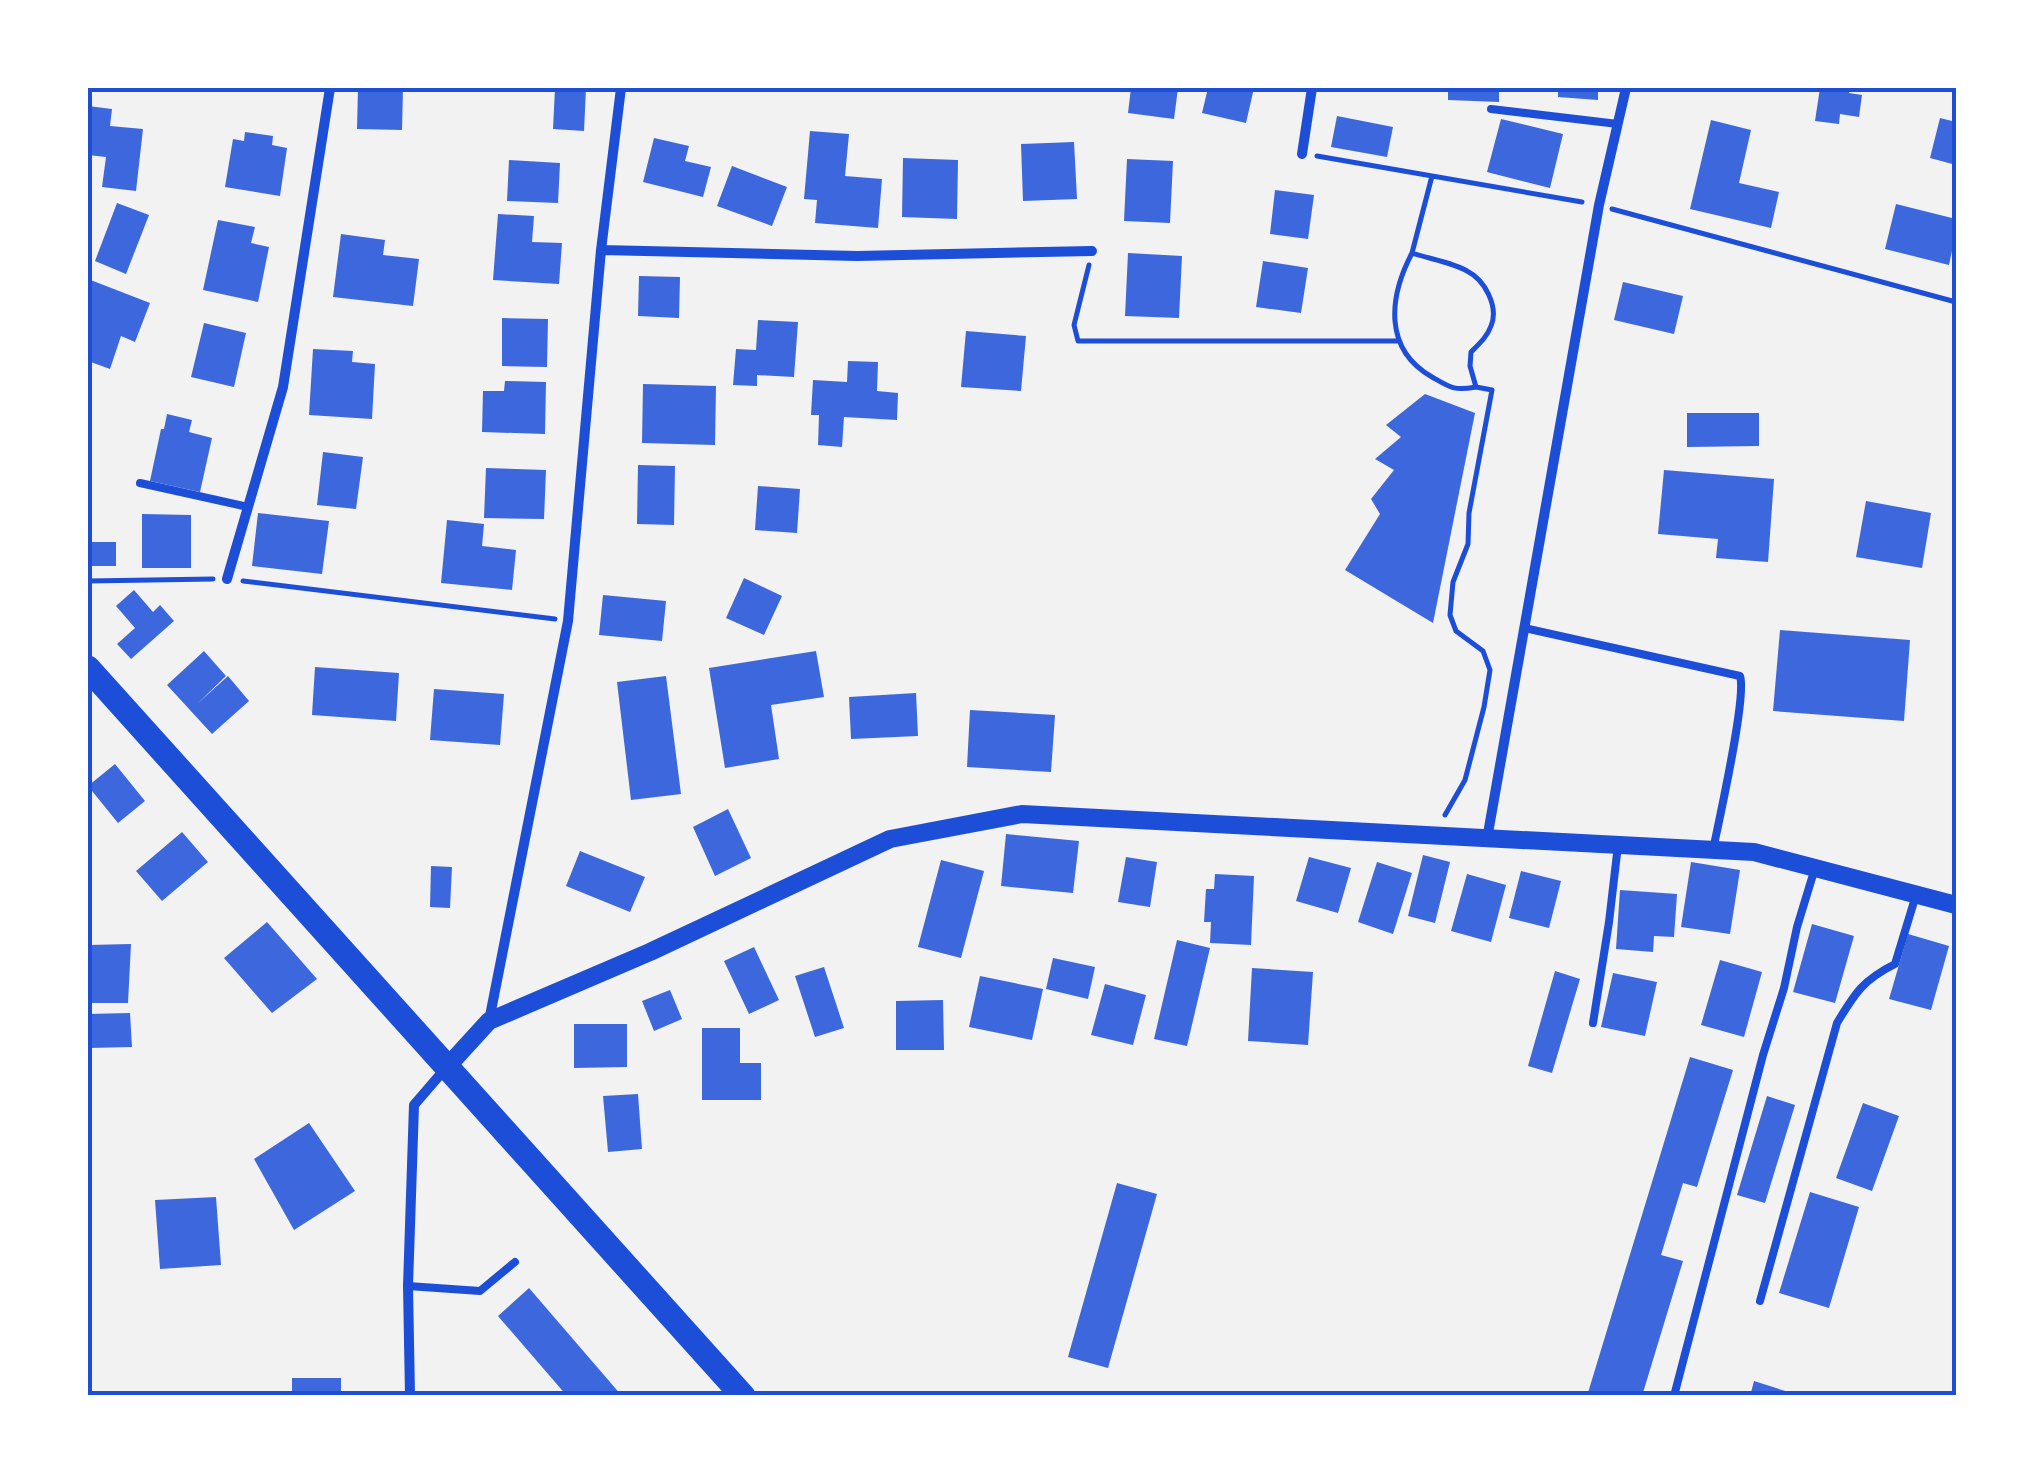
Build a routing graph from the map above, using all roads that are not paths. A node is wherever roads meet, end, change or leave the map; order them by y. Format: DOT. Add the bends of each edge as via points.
graph roads {
  1 [pos="330,88"];
  2 [pos="621,88"];
  3 [pos="1312,88"];
  4 [pos="1626,88"];
  5 [pos="1492,109"];
  6 [pos="1618,124"];
  7 [pos="1302,154"];
  8 [pos="601,250"];
  9 [pos="1092,252"];
  10 [pos="140,483"];
  11 [pos="248,508"];
  12 [pos="226,579"];
  13 [pos="1524,628"];
  14 [pos="88,668"];
  15 [pos="1487,838"];
  16 [pos="1618,846"];
  17 [pos="1714,850"];
  18 [pos="1814,868"];
  19 [pos="1916,895"];
  20 [pos="1956,905"];
  21 [pos="489,1022"];
  22 [pos="1593,1023"];
  23 [pos="447,1067"];
  24 [pos="516,1262"];
  25 [pos="408,1286"];
  26 [pos="1760,1301"];
  27 [pos="410,1396"];
  28 [pos="743,1396"];
  29 [pos="1674,1396"];
  1 -- 11 [label="street" via="283,387"];
  2 -- 8 [label="street"];
  3 -- 7 [label="street"];
  4 -- 6 [label="street"];
  5 -- 6 [label="lane"];
  6 -- 13 [label="street"];
  8 -- 9 [label="street"];
  8 -- 21 [label="street" via="568,621"];
  10 -- 11 [label="lane"];
  11 -- 12 [label="street"];
  13 -- 15 [label="street"];
  13 -- 17 [label="lane" via="1740,676"];
  14 -- 23 [label="main road"];
  15 -- 16 [label="street"];
  15 -- 21 [label="street" via="1022,814 890,840"];
  16 -- 17 [label="street"];
  16 -- 22 [label="lane"];
  17 -- 18 [label="street" via="1754,852"];
  18 -- 19 [label="street"];
  18 -- 29 [label="lane"];
  19 -- 20 [label="street"];
  19 -- 26 [label="lane" via="1895,964 1857,989 1837,1023"];
  21 -- 23 [label="street"];
  23 -- 25 [label="street" via="414,1105"];
  23 -- 28 [label="main road"];
  24 -- 25 [label="lane" via="480,1291"];
  25 -- 27 [label="street"];
}
